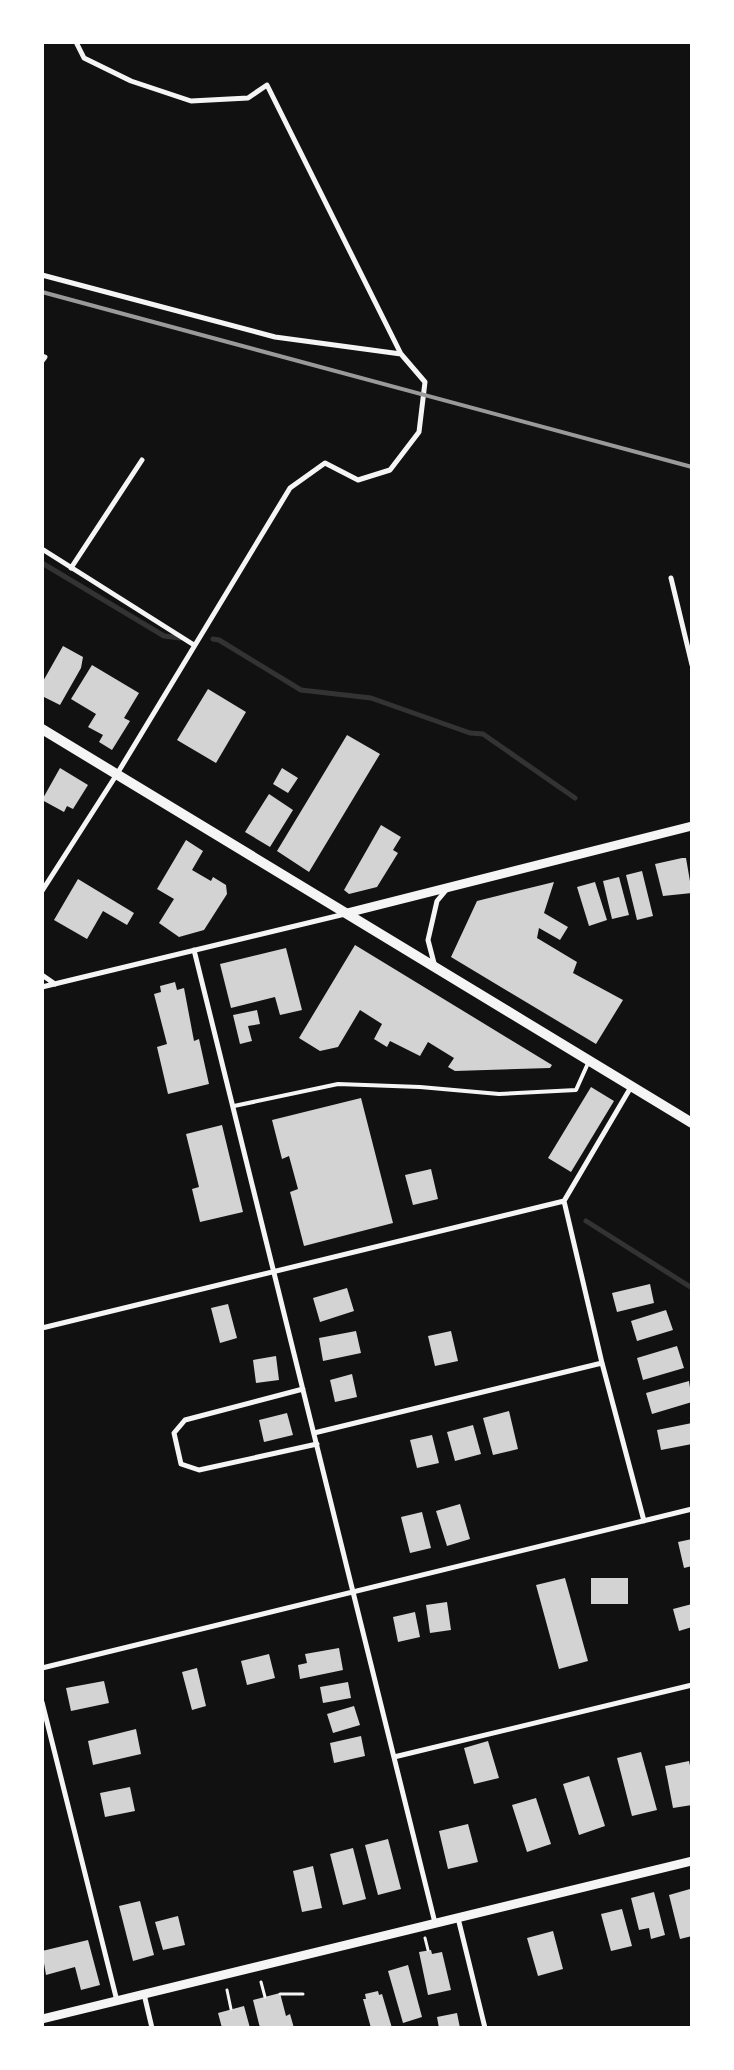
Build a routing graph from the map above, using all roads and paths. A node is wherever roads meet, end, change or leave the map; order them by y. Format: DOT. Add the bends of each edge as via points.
graph roads {
  1 [pos="76,42"];
  2 [pos="42,275"];
  3 [pos="401,354"];
  4 [pos="142,460"];
  5 [pos="42,549"];
  6 [pos="71,568"];
  7 [pos="671,578"];
  8 [pos="194,645"];
  9 [pos="692,665"];
  10 [pos="42,729"];
  11 [pos="117,774"];
  12 [pos="692,826"];
  13 [pos="448,888"];
  14 [pos="42,891"];
  15 [pos="348,913"];
  16 [pos="194,950"];
  17 [pos="436,967"];
  18 [pos="42,975"];
  19 [pos="55,984"];
  20 [pos="42,987"];
  21 [pos="589,1061"];
  22 [pos="632,1087"];
  23 [pos="234,1106"];
  24 [pos="692,1123"];
  25 [pos="564,1201"];
  26 [pos="274,1272"];
  27 [pos="42,1328"];
  28 [pos="602,1363"];
  29 [pos="303,1389"];
  30 [pos="314,1433"];
  31 [pos="317,1444"];
  32 [pos="692,1509"];
  33 [pos="644,1521"];
  34 [pos="353,1592"];
  35 [pos="42,1668"];
  36 [pos="692,1685"];
  37 [pos="42,1702"];
  38 [pos="394,1757"];
  39 [pos="692,1861"];
  40 [pos="458,1918"];
  41 [pos="435,1923"];
  42 [pos="425,1938"];
  43 [pos="428,1950"];
  44 [pos="262,1982"];
  45 [pos="227,1990"];
  46 [pos="144,1994"];
  47 [pos="280,1994"];
  48 [pos="302,1994"];
  49 [pos="265,1997"];
  50 [pos="117,2001"];
  51 [pos="231,2009"];
  52 [pos="42,2019"];
  53 [pos="152,2028"];
  54 [pos="485,2028"];
  1 -- 3 [label="street" via="84,58 131,81 191,101 248,98 267,85"];
  2 -- 3 [label="street" via="275,337"];
  3 -- 8 [label="street" via="425,382 419,432 390,470 358,480 325,463 290,488"];
  4 -- 6 [label="street"];
  5 -- 6 [label="street"];
  6 -- 8 [label="street"];
  7 -- 9 [label="street"];
  8 -- 11 [label="street"];
  10 -- 11 [label="main road"];
  11 -- 14 [label="street"];
  11 -- 15 [label="main road"];
  12 -- 13 [label="street"];
  13 -- 15 [label="street"];
  13 -- 17 [label="street" via="437,901 428,940"];
  15 -- 16 [label="street"];
  15 -- 17 [label="main road"];
  16 -- 19 [label="street"];
  16 -- 23 [label="street"];
  17 -- 21 [label="main road"];
  18 -- 19 [label="street"];
  19 -- 20 [label="street"];
  21 -- 22 [label="main road"];
  21 -- 23 [label="lane" via="576,1090 499,1094 338,1084"];
  22 -- 24 [label="main road"];
  22 -- 25 [label="street"];
  23 -- 26 [label="street"];
  25 -- 26 [label="street"];
  25 -- 28 [label="street"];
  26 -- 27 [label="street"];
  26 -- 29 [label="street"];
  28 -- 30 [label="street"];
  28 -- 33 [label="street"];
  29 -- 30 [label="street"];
  29 -- 31 [label="street" via="184,1420 174,1432 181,1464 199,1470"];
  30 -- 31 [label="street"];
  31 -- 34 [label="street"];
  32 -- 33 [label="street"];
  33 -- 34 [label="street"];
  34 -- 35 [label="street"];
  34 -- 38 [label="street"];
  36 -- 38 [label="street"];
  37 -- 50 [label="street"];
  38 -- 41 [label="street"];
  39 -- 40 [label="street"];
  40 -- 41 [label="street"];
  40 -- 54 [label="street"];
  41 -- 46 [label="street"];
  42 -- 43 [label="path"];
  44 -- 49 [label="path"];
  45 -- 51 [label="path"];
  46 -- 50 [label="street"];
  46 -- 53 [label="street"];
  47 -- 48 [label="path"];
  50 -- 52 [label="street"];
}
